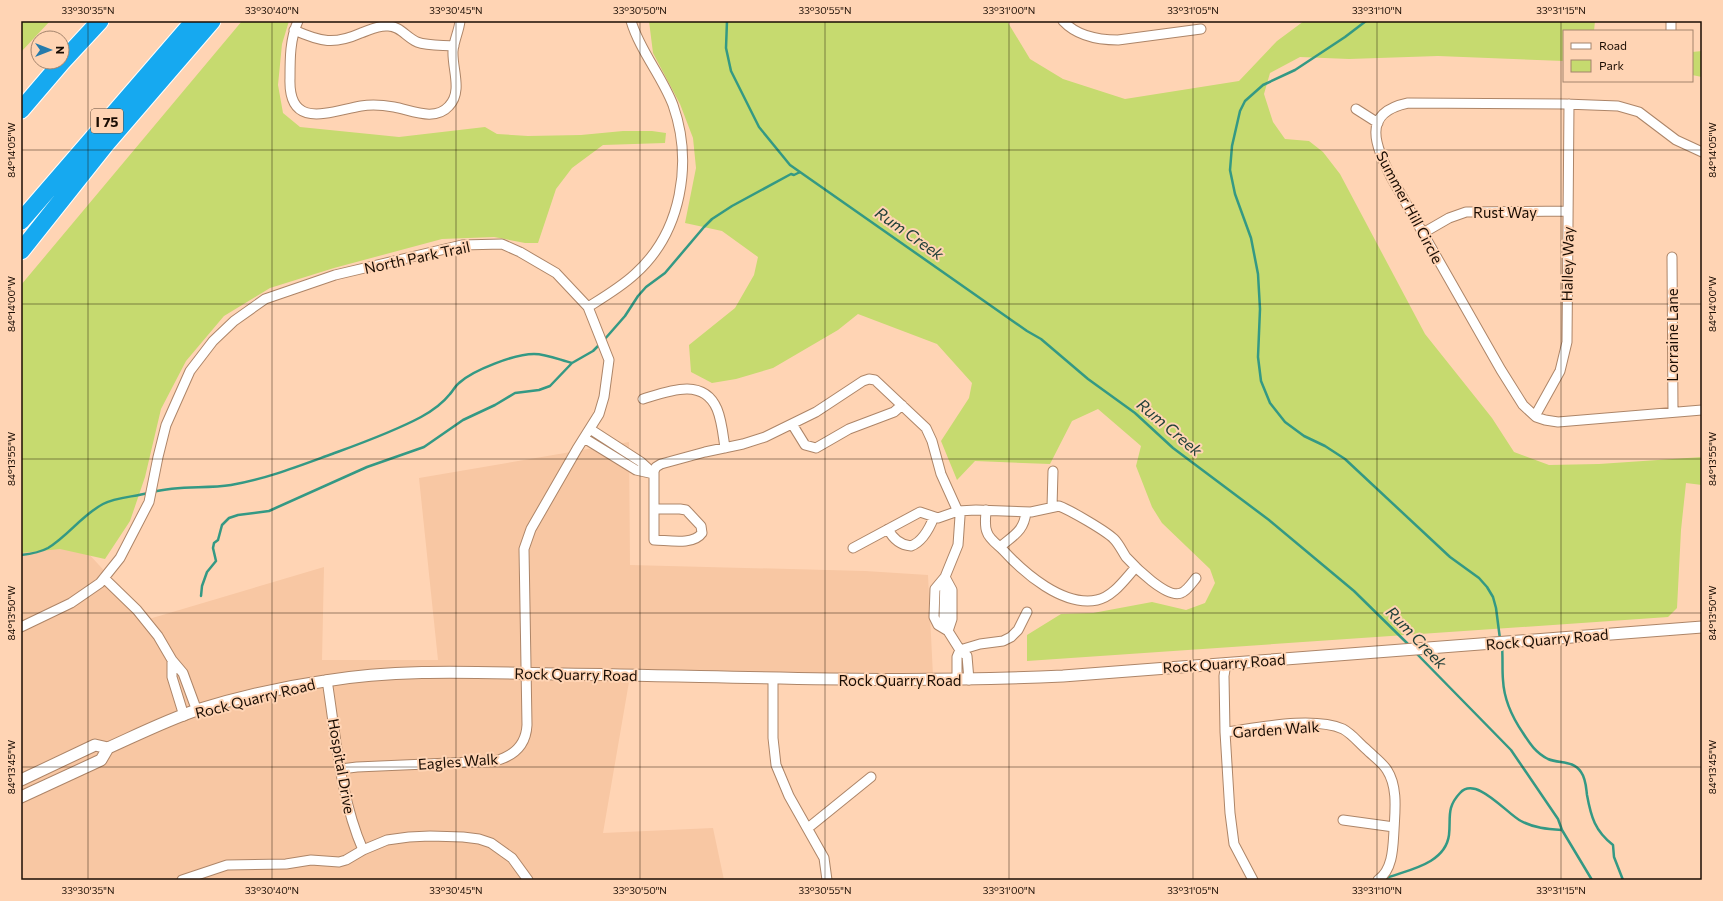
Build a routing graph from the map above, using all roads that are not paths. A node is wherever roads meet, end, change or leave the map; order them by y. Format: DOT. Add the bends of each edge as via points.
graph roads {
  1 [pos="100,21"];
  2 [pos="181,21"];
  3 [pos="194,21"];
  4 [pos="212,21"];
  5 [pos="298,21"];
  6 [pos="460,21"];
  7 [pos="631,21"];
  8 [pos="1063,21"];
  9 [pos="1201,29"];
  10 [pos="294,30"];
  11 [pos="454,46"];
  12 [pos="70,53"];
  13 [pos="53,70"];
  14 [pos="55,70"];
  15 [pos="21,98"];
  16 [pos="1569,104"];
  17 [pos="1356,109"];
  18 [pos="21,110"];
  19 [pos="1378,123"];
  20 [pos="1702,152"];
  21 [pos="21,203"];
  22 [pos="1568,211"];
  23 [pos="21,221"];
  24 [pos="1423,234"];
  25 [pos="21,251"];
  26 [pos="1672,258"];
  27 [pos="588,307"];
  28 [pos="642,399"];
  29 [pos="902,405"];
  30 [pos="1702,410"];
  31 [pos="1673,412"];
  32 [pos="1535,416"];
  33 [pos="792,424"];
  34 [pos="590,429"];
  35 [pos="584,438"];
  36 [pos="725,448"];
  37 [pos="1053,471"];
  38 [pos="654,474"];
  39 [pos="1052,507"];
  40 [pos="654,508"];
  41 [pos="986,510"];
  42 [pos="958,511"];
  43 [pos="1026,512"];
  44 [pos="934,517"];
  45 [pos="888,529"];
  46 [pos="1000,547"];
  47 [pos="853,548"];
  48 [pos="1136,568"];
  49 [pos="945,577"];
  50 [pos="104,578"];
  51 [pos="1196,578"];
  52 [pos="1027,612"];
  53 [pos="21,627"];
  54 [pos="1702,627"];
  55 [pos="948,631"];
  56 [pos="960,650"];
  57 [pos="172,660"];
  58 [pos="1226,663"];
  59 [pos="526,673"];
  60 [pos="773,679"];
  61 [pos="327,680"];
  62 [pos="957,680"];
  63 [pos="969,680"];
  64 [pos="196,711"];
  65 [pos="184,716"];
  66 [pos="1225,732"];
  67 [pos="108,748"];
  68 [pos="341,769"];
  69 [pos="871,777"];
  70 [pos="21,780"];
  71 [pos="21,797"];
  72 [pos="1343,820"];
  73 [pos="1394,827"];
  74 [pos="808,828"];
  75 [pos="363,850"];
  76 [pos="182,880"];
  77 [pos="528,880"];
  78 [pos="827,880"];
  79 [pos="1253,880"];
  80 [pos="1378,880"];
  1 -- 12 [label="highway"];
  2 -- 21 [label="highway"];
  3 -- 23 [label="highway, I 75"];
  4 -- 25 [label="highway" via="106,144"];
  5 -- 10 [label="street"];
  6 -- 11 [label="street"];
  7 -- 27 [label="street" via="636,37 672,104 680,127 683,146 682,183 671,220 650,257 636,274"];
  8 -- 9 [label="street" via="1077,32 1105,40"];
  10 -- 11 [label="street" via="314,39 332,41 349,39 379,26 390,26 421,43"];
  10 -- 11 [label="street" via="290,95 300,109 315,114 376,105 422,113 441,112 449,107 455,96"];
  13 -- 15 [label="highway"];
  14 -- 18 [label="highway"];
  16 -- 19 [label="street" via="1408,104 1390,110"];
  16 -- 20 [label="street" via="1618,106 1639,112 1676,140"];
  16 -- 22 [label="street, Halley Way"];
  17 -- 19 [label="street"];
  19 -- 24 [label="street, Summer Hill Circle" via="1375,132 1382,157"];
  22 -- 24 [label="street, Rust Way" via="1466,212 1449,218"];
  22 -- 32 [label="street, Halley Way" via="1566,347 1556,380"];
  24 -- 32 [label="street, Summer Hill Circle" via="1523,406"];
  26 -- 31 [label="street, Lorraine Lane"];
  27 -- 34 [label="street, North Park Trail" via="609,360 604,398 599,414"];
  27 -- 50 [label="street, North Park Trail" via="556,273 502,244 462,245 335,275 265,299 234,321 212,341 190,371 166,425 149,502 120,558"];
  28 -- 36 [label="street" via="681,388 702,393 717,409"];
  29 -- 33 [label="street" via="877,382 869,379"];
  29 -- 33 [label="street" via="894,412 849,429 816,448 805,445"];
  29 -- 42 [label="street" via="926,428 941,474"];
  30 -- 31 [label="street, Summer Hill Circle"];
  31 -- 32 [label="street, Summer Hill Circle" via="1558,422"];
  33 -- 36 [label="street" via="750,442"];
  34 -- 35 [label="street, North Park Trail"];
  34 -- 38 [label="street" via="642,462"];
  35 -- 38 [label="street" via="636,470"];
  35 -- 59 [label="street, North Park Trail" via="531,529 524,550"];
  36 -- 38 [label="street" via="661,464 655,469"];
  37 -- 39 [label="street"];
  38 -- 40 [label="street"];
  39 -- 43 [label="street"];
  39 -- 48 [label="street" via="1064,508 1111,537"];
  40 -- 40 [label="street" via="686,510 701,526 702,533 692,540 654,540"];
  41 -- 42 [label="street"];
  41 -- 43 [label="street"];
  41 -- 46 [label="street" via="986,531"];
  42 -- 44 [label="street"];
  42 -- 49 [label="street" via="961,519 958,545"];
  43 -- 46 [label="street" via="1021,529"];
  44 -- 45 [label="street" via="920,512"];
  44 -- 45 [label="street" via="924,534 911,546 898,542"];
  45 -- 47 [label="street"];
  46 -- 48 [label="street" via="1031,578 1078,601 1104,598"];
  48 -- 51 [label="street" via="1159,586 1175,594 1183,592"];
  49 -- 55 [label="street" via="952,590 952,619"];
  49 -- 55 [label="street" via="935,589 934,617 938,625"];
  50 -- 53 [label="street, North Park Trail" via="71,603"];
  50 -- 57 [label="street" via="141,614"];
  52 -- 56 [label="street" via="1018,630 1011,637"];
  54 -- 58 [label="street, Rock Quarry Road"];
  55 -- 56 [label="street"];
  56 -- 62 [label="street" via="957,657"];
  56 -- 63 [label="street" via="967,656"];
  57 -- 64 [label="street" via="183,672"];
  57 -- 65 [label="street" via="172,676"];
  58 -- 63 [label="street, Rock Quarry Road" via="1063,676"];
  58 -- 66 [label="street, Garden Walk"];
  59 -- 60 [label="street, Rock Quarry Road"];
  59 -- 61 [label="street, Rock Quarry Road" via="426,673"];
  59 -- 68 [label="street, Eagles Walk" via="526,733 520,747 510,756 485,762"];
  60 -- 62 [label="street, Rock Quarry Road"];
  60 -- 74 [label="street" via="773,738 776,765 789,796"];
  61 -- 64 [label="street, Rock Quarry Road" via="246,697"];
  61 -- 68 [label="street, Hospital Drive"];
  62 -- 63 [label="street, Rock Quarry Road"];
  64 -- 65 [label="street, Rock Quarry Road"];
  65 -- 67 [label="street, Rock Quarry Road"];
  66 -- 73 [label="street, Garden Walk" via="1303,724 1328,725 1351,734 1388,771 1395,800"];
  66 -- 79 [label="street, Garden Walk" via="1234,844"];
  67 -- 70 [label="street, Rock Quarry Road" via="95,745"];
  67 -- 71 [label="street, Rock Quarry Road" via="101,760"];
  68 -- 75 [label="street, Hospital Drive" via="350,815"];
  69 -- 74 [label="street"];
  72 -- 73 [label="street"];
  73 -- 80 [label="street, Garden Walk" via="1388,869"];
  74 -- 78 [label="street" via="824,858"];
  75 -- 76 [label="street" via="339,862 311,860 286,864 227,865"];
  75 -- 77 [label="street" via="387,840 409,837 479,839 504,850"];
}
